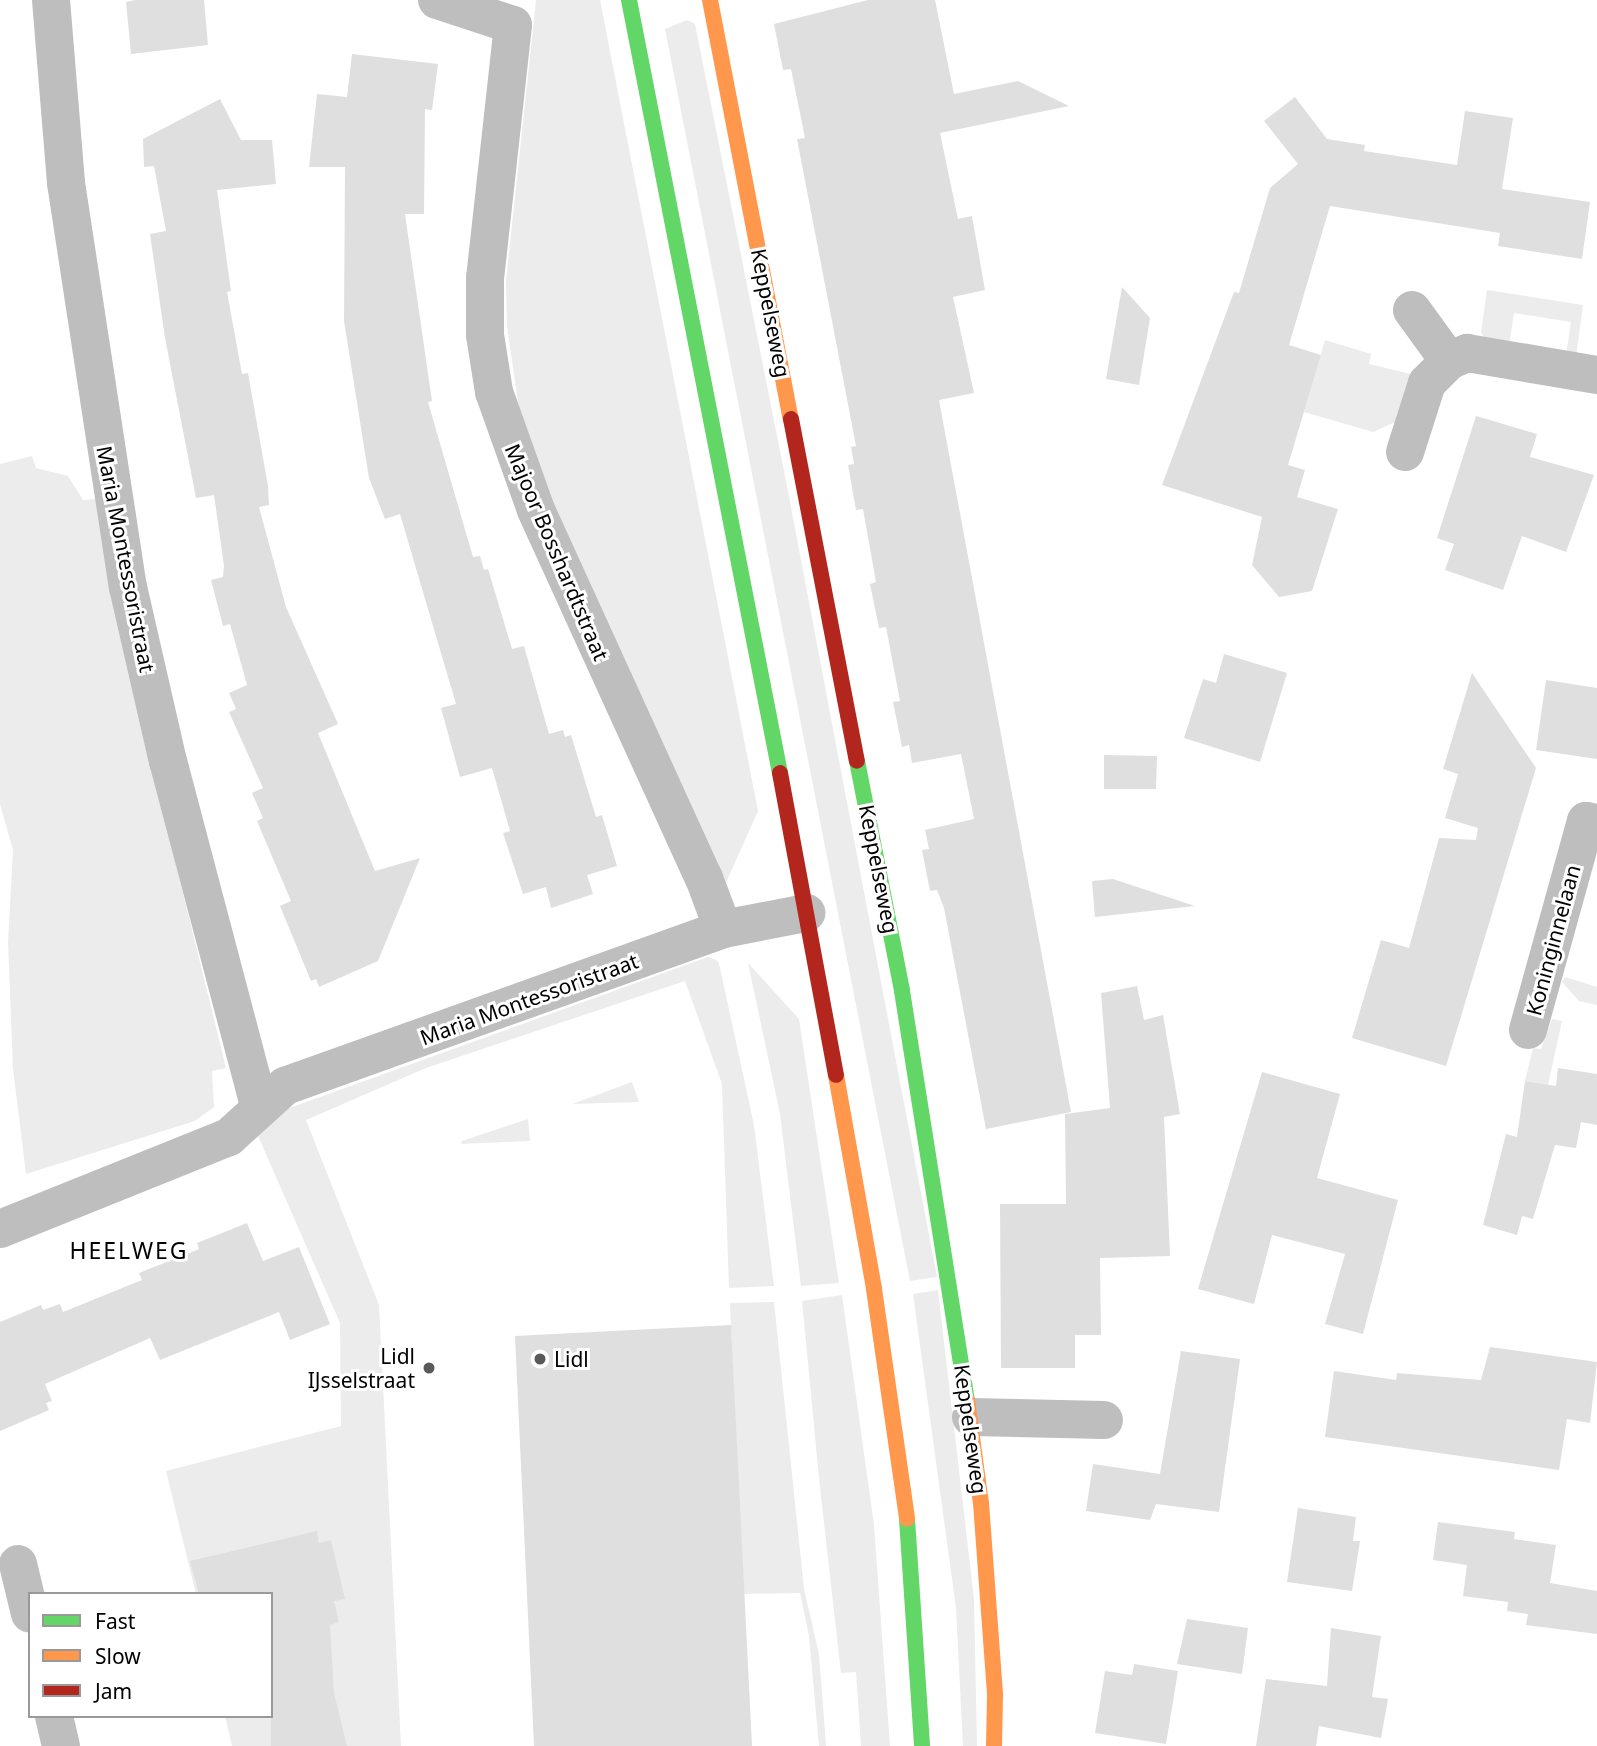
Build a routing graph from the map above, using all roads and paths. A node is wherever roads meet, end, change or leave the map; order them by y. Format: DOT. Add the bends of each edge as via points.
graph roads {
  1 [pos="51,0"];
  2 [pos="438,0"];
  3 [pos="631,0"];
  4 [pos="710,0"];
  5 [pos="1412,310"];
  6 [pos="1449,361"];
  7 [pos="1597,375"];
  8 [pos="1405,452"];
  9 [pos="1597,823"];
  10 [pos="806,913"];
  11 [pos="723,929"];
  12 [pos="1528,1030"];
  13 [pos="259,1106"];
  14 [pos="0,1229"];
  15 [pos="971,1418"];
  16 [pos="1104,1420"];
  17 [pos="18,1564"];
  18 [pos="28,1606"];
  19 [pos="54,1718"];
  20 [pos="61,1746"];
  21 [pos="922,1746"];
  22 [pos="994,1746"];
  1 -- 13 [label="street, Maria Montessoristraat" via="66,183 128,587 168,761"];
  2 -- 11 [label="street, Majoor Bosshardtstraat" via="513,25 485,277 485,335 494,392 536,510"];
  3 -- 10 [label="street"];
  4 -- 15 [label="street, Keppelseweg" via="902,991"];
  5 -- 6 [label="street"];
  6 -- 7 [label="street" via="1467,353 1484,354"];
  6 -- 8 [label="street" via="1427,383"];
  9 -- 12 [label="street, Koninginnelaan" via="1586,821"];
  10 -- 11 [label="street, Maria Montessoristraat"];
  10 -- 21 [label="street" via="903,1477"];
  11 -- 13 [label="street, Maria Montessoristraat" via="285,1086"];
  13 -- 14 [label="street, Maria Montessoristraat" via="229,1137"];
  15 -- 16 [label="street"];
  15 -- 22 [label="street, Keppelseweg" via="991,1626"];
  17 -- 18 [label="street"];
  19 -- 20 [label="street"];
}
